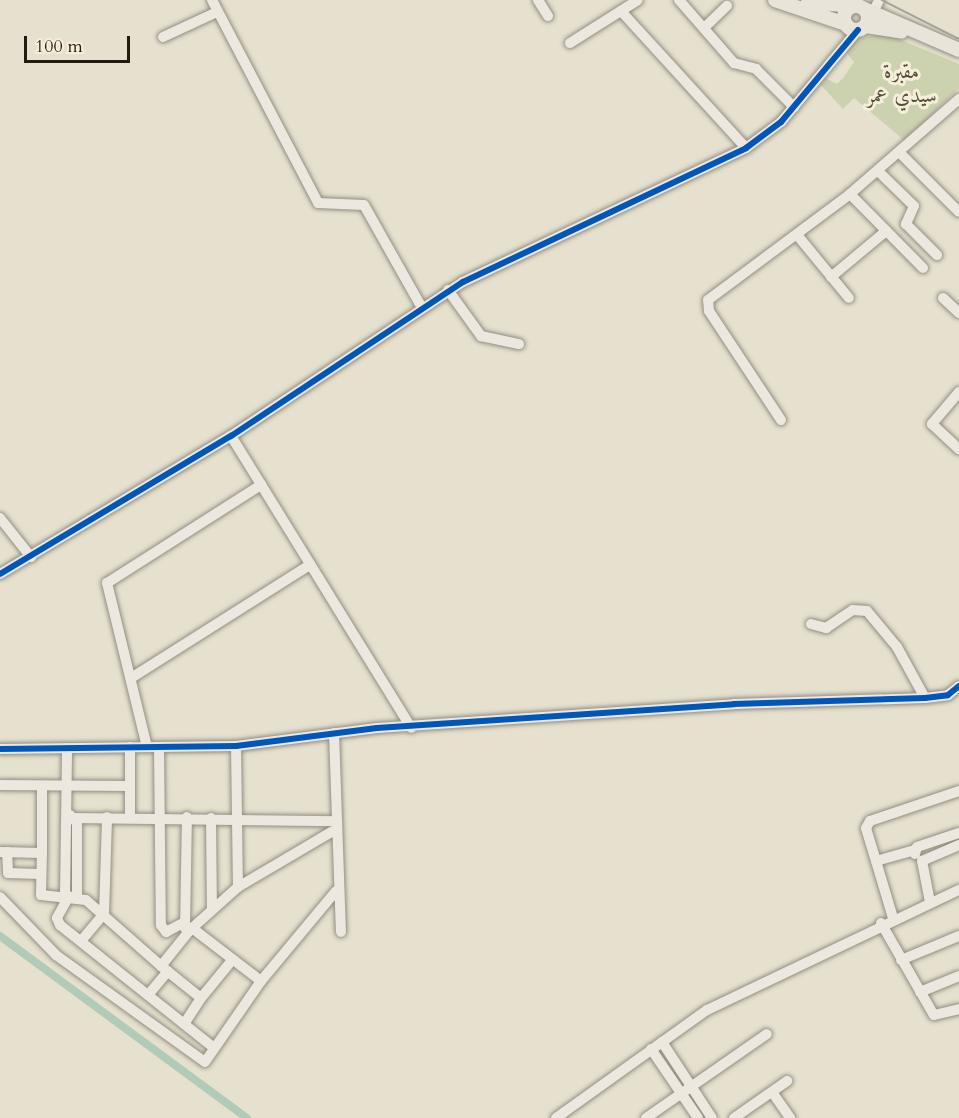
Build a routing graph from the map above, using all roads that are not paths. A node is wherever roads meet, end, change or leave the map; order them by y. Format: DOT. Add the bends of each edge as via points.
graph roads {
  1 [pos="212,0"];
  2 [pos="538,0"];
  3 [pos="638,0"];
  4 [pos="679,0"];
  5 [pos="775,0"];
  6 [pos="800,0"];
  7 [pos="727,6"];
  8 [pos="621,11"];
  9 [pos="217,12"];
  10 [pos="548,16"];
  11 [pos="861,18"];
  12 [pos="704,28"];
  13 [pos="163,37"];
  14 [pos="570,43"];
  15 [pos="959,50"];
  16 [pos="959,59"];
  17 [pos="959,99"];
  18 [pos="794,108"];
  19 [pos="746,148"];
  20 [pos="900,153"];
  21 [pos="878,171"];
  22 [pos="850,194"];
  23 [pos="959,212"];
  24 [pos="886,231"];
  25 [pos="798,236"];
  26 [pos="928,247"];
  27 [pos="937,255"];
  28 [pos="831,277"];
  29 [pos="448,290"];
  30 [pos="849,298"];
  31 [pos="943,298"];
  32 [pos="421,306"];
  33 [pos="959,313"];
  34 [pos="519,344"];
  35 [pos="959,392"];
  36 [pos="781,420"];
  37 [pos="231,436"];
  38 [pos="959,449"];
  39 [pos="261,485"];
  40 [pos="0,518"];
  41 [pos="31,557"];
  42 [pos="310,565"];
  43 [pos="0,574"];
  44 [pos="811,624"];
  45 [pos="131,678"];
  46 [pos="959,686"];
  47 [pos="953,696"];
  48 [pos="925,698"];
  49 [pos="411,728"];
  50 [pos="334,733"];
  51 [pos="236,746"];
  52 [pos="130,747"];
  53 [pos="153,747"];
  54 [pos="67,748"];
  55 [pos="0,749"];
  56 [pos="0,785"];
  57 [pos="42,786"];
  58 [pos="130,786"];
  59 [pos="66,787"];
  60 [pos="959,791"];
  61 [pos="71,816"];
  62 [pos="130,816"];
  63 [pos="106,817"];
  64 [pos="159,817"];
  65 [pos="187,817"];
  66 [pos="211,818"];
  67 [pos="237,819"];
  68 [pos="333,826"];
  69 [pos="959,833"];
  70 [pos="959,845"];
  71 [pos="915,850"];
  72 [pos="3,852"];
  73 [pos="42,853"];
  74 [pos="876,861"];
  75 [pos="920,866"];
  76 [pos="40,874"];
  77 [pos="238,888"];
  78 [pos="959,890"];
  79 [pos="336,891"];
  80 [pos="70,896"];
  81 [pos="0,897"];
  82 [pos="930,902"];
  83 [pos="212,909"];
  84 [pos="104,914"];
  85 [pos="893,918"];
  86 [pos="881,923"];
  87 [pos="189,927"];
  88 [pos="341,932"];
  89 [pos="959,936"];
  90 [pos="81,941"];
  91 [pos="233,959"];
  92 [pos="901,960"];
  93 [pos="165,969"];
  94 [pos="959,976"];
  95 [pos="261,981"];
  96 [pos="920,993"];
  97 [pos="148,995"];
  98 [pos="201,999"];
  99 [pos="959,1009"];
  100 [pos="184,1024"];
  101 [pos="767,1034"];
  102 [pos="662,1042"];
  103 [pos="214,1048"];
  104 [pos="651,1049"];
  105 [pos="787,1081"];
  106 [pos="686,1090"];
  107 [pos="772,1092"];
  108 [pos="556,1118"];
  109 [pos="646,1118"];
  110 [pos="698,1118"];
  111 [pos="712,1118"];
  112 [pos="735,1118"];
  113 [pos="790,1118"];
  1 -- 9 [label="street"];
  2 -- 10 [label="street"];
  3 -- 8 [label="street"];
  4 -- 12 [label="street"];
  5 -- 11 [label="main road"];
  6 -- 11 [label="main road"];
  7 -- 12 [label="street"];
  8 -- 14 [label="street"];
  8 -- 19 [label="street"];
  9 -- 13 [label="street"];
  9 -- 32 [label="street" via="318,203 364,205"];
  11 -- 15 [label="main road"];
  11 -- 16 [label="main road"];
  11 -- 18 [label="street"];
  12 -- 18 [label="street" via="734,63 756,69"];
  17 -- 20 [label="street"];
  18 -- 19 [label="street"];
  19 -- 29 [label="street" via="498,262"];
  20 -- 21 [label="street"];
  20 -- 23 [label="street"];
  21 -- 22 [label="street"];
  21 -- 26 [label="street" via="914,206 906,224"];
  22 -- 24 [label="street"];
  22 -- 25 [label="street"];
  24 -- 26 [label="street" via="919,264"];
  24 -- 28 [label="street"];
  25 -- 28 [label="street"];
  25 -- 36 [label="street" via="708,300 709,310"];
  26 -- 27 [label="street"];
  28 -- 30 [label="street"];
  29 -- 32 [label="street"];
  29 -- 34 [label="street" via="481,336"];
  31 -- 33 [label="street"];
  32 -- 37 [label="street"];
  35 -- 38 [label="street" via="932,424"];
  37 -- 39 [label="street"];
  37 -- 41 [label="street"];
  39 -- 42 [label="street"];
  39 -- 45 [label="street" via="109,580"];
  40 -- 41 [label="street"];
  41 -- 43 [label="street"];
  42 -- 45 [label="street"];
  42 -- 49 [label="street"];
  44 -- 48 [label="street" via="826,628 853,610 867,611 906,660"];
  45 -- 53 [label="street"];
  46 -- 47 [label="street"];
  47 -- 48 [label="street"];
  48 -- 49 [label="street" via="734,704"];
  49 -- 50 [label="street"];
  50 -- 51 [label="street"];
  50 -- 68 [label="street"];
  51 -- 53 [label="street"];
  51 -- 67 [label="street"];
  52 -- 53 [label="street"];
  52 -- 54 [label="street"];
  52 -- 58 [label="street"];
  53 -- 64 [label="street"];
  54 -- 55 [label="street"];
  54 -- 59 [label="street"];
  56 -- 57 [label="street"];
  57 -- 59 [label="street"];
  57 -- 73 [label="street"];
  58 -- 59 [label="street"];
  58 -- 62 [label="street"];
  59 -- 61 [label="street"];
  60 -- 74 [label="street" via="870,821 866,828"];
  61 -- 63 [label="street"];
  61 -- 80 [label="street"];
  62 -- 63 [label="street"];
  62 -- 64 [label="street"];
  63 -- 84 [label="street"];
  64 -- 65 [label="street"];
  64 -- 87 [label="street" via="161,925 166,932"];
  65 -- 66 [label="street"];
  65 -- 87 [label="street"];
  66 -- 67 [label="street"];
  66 -- 83 [label="street"];
  67 -- 68 [label="street"];
  67 -- 77 [label="street"];
  68 -- 77 [label="street"];
  68 -- 79 [label="street"];
  69 -- 71 [label="street"];
  70 -- 75 [label="street"];
  71 -- 74 [label="street"];
  71 -- 75 [label="street"];
  72 -- 73 [label="street"];
  72 -- 76 [label="street" via="8,873"];
  73 -- 76 [label="street"];
  74 -- 85 [label="street"];
  75 -- 82 [label="street"];
  76 -- 80 [label="street" via="41,895"];
  77 -- 83 [label="street"];
  78 -- 82 [label="street"];
  79 -- 88 [label="street"];
  79 -- 95 [label="street"];
  80 -- 84 [label="street"];
  80 -- 90 [label="street" via="57,920"];
  81 -- 103 [label="street" via="56,954 206,1062"];
  82 -- 85 [label="street"];
  83 -- 87 [label="street"];
  84 -- 90 [label="street"];
  84 -- 93 [label="street"];
  85 -- 86 [label="street"];
  86 -- 92 [label="street"];
  86 -- 102 [label="street" via="707,1010"];
  87 -- 91 [label="street"];
  87 -- 93 [label="street"];
  89 -- 92 [label="street"];
  90 -- 97 [label="street"];
  91 -- 95 [label="street"];
  91 -- 98 [label="street"];
  92 -- 96 [label="street"];
  93 -- 97 [label="street"];
  93 -- 98 [label="street"];
  94 -- 96 [label="street"];
  95 -- 103 [label="street"];
  96 -- 99 [label="street" via="937,1017"];
  97 -- 100 [label="street"];
  98 -- 100 [label="street"];
  100 -- 103 [label="street"];
  101 -- 106 [label="street"];
  102 -- 104 [label="street"];
  102 -- 106 [label="street"];
  104 -- 106 [label="street"];
  104 -- 108 [label="street"];
  105 -- 107 [label="street"];
  106 -- 109 [label="street"];
  106 -- 110 [label="street"];
  106 -- 111 [label="street"];
  107 -- 112 [label="street"];
  107 -- 113 [label="street"];
}
